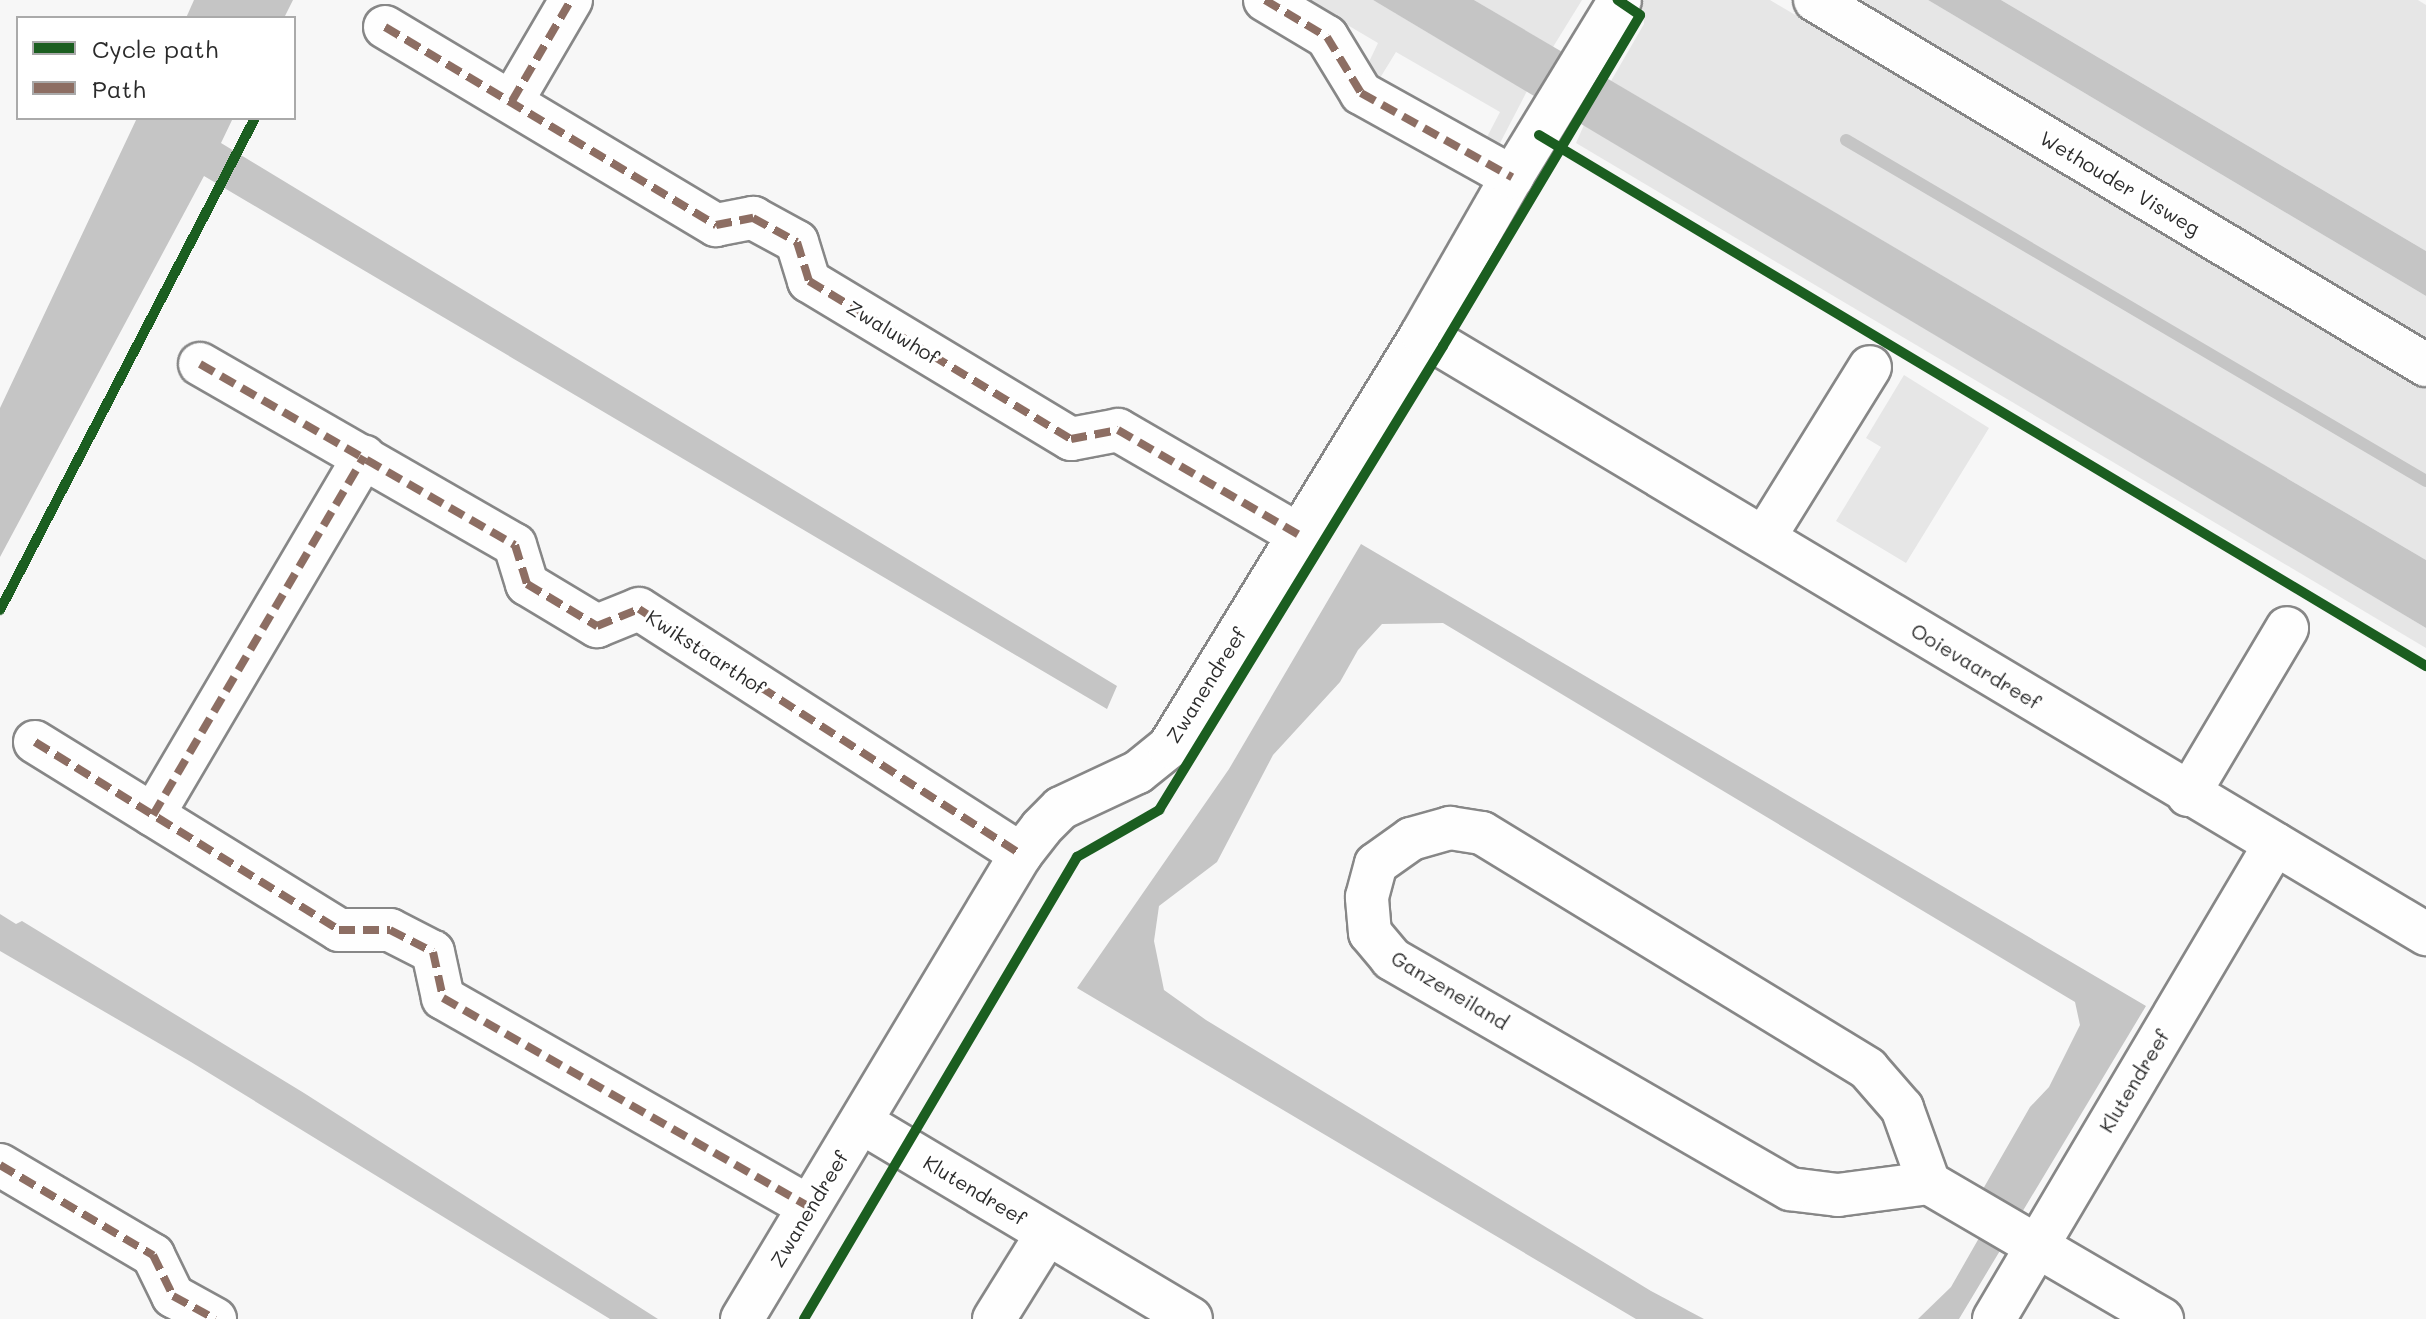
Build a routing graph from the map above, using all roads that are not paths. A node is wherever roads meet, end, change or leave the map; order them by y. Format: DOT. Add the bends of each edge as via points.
graph roads {
  1 [pos="571,0"];
  2 [pos="1265,0"];
  3 [pos="1620,0"];
  4 [pos="1815,0"];
  5 [pos="385,27"];
  6 [pos="512,101"];
  7 [pos="1512,177"];
  8 [pos="1422,334"];
  9 [pos="200,364"];
  10 [pos="2426,365"];
  11 [pos="1870,367"];
  12 [pos="364,457"];
  13 [pos="1299,535"];
  14 [pos="1764,538"];
  15 [pos="2287,628"];
  16 [pos="35,742"];
  17 [pos="2188,795"];
  18 [pos="153,815"];
  19 [pos="2275,844"];
  20 [pos="1021,854"];
  21 [pos="2426,934"];
  22 [pos="861,1122"];
  23 [pos="0,1165"];
  24 [pos="1929,1183"];
  25 [pos="809,1207"];
  26 [pos="1047,1234"];
  27 [pos="2035,1247"];
  28 [pos="215,1319"];
  29 [pos="742,1319"];
  30 [pos="994,1319"];
  31 [pos="1191,1319"];
  32 [pos="1994,1319"];
  33 [pos="2162,1319"];
  1 -- 6 [label="street"];
  2 -- 7 [label="street" via="1327,37 1361,93"];
  3 -- 7 [label="street, Zwanendreef"];
  4 -- 10 [label="street, Wethouder Visweg"];
  5 -- 6 [label="street, Zwaluwhof"];
  6 -- 13 [label="street, Zwaluwhof" via="716,225 753,218 797,242 809,281 1071,439 1118,430"];
  7 -- 8 [label="street, Zwanendreef"];
  8 -- 13 [label="street, Zwanendreef"];
  8 -- 14 [label="street, Ooievaardreef"];
  9 -- 12 [label="street, Kwikstaarthof"];
  11 -- 14 [label="street"];
  12 -- 18 [label="street"];
  12 -- 20 [label="street, Kwikstaarthof" via="515,545 527,584 597,626 639,609"];
  13 -- 20 [label="street, Zwanendreef" via="1169,747 1138,772 1061,808"];
  14 -- 17 [label="street, Ooievaardreef"];
  15 -- 17 [label="street"];
  16 -- 18 [label="street"];
  17 -- 19 [label="street, Ooievaardreef"];
  18 -- 25 [label="street" via="339,930 390,930 433,952 443,998"];
  19 -- 21 [label="street, Ooievaardreef"];
  19 -- 27 [label="street, Klutendreef"];
  20 -- 22 [label="street, Zwanendreef"];
  22 -- 25 [label="street, Zwanendreef"];
  22 -- 26 [label="street, Klutendreef"];
  23 -- 28 [label="street" via="153,1255 173,1296"];
  24 -- 24 [label="street, Ganzeneiland" via="1902,1108 1868,1069 1482,833 1450,828 1411,839 1376,864 1367,897 1370,933 1392,959 1790,1189 1838,1195"];
  24 -- 27 [label="street"];
  25 -- 29 [label="street, Zwanendreef"];
  26 -- 30 [label="street, Klutendreef"];
  26 -- 31 [label="street, Klutendreef"];
  27 -- 32 [label="street, Klutendreef"];
  27 -- 33 [label="street"];
}
